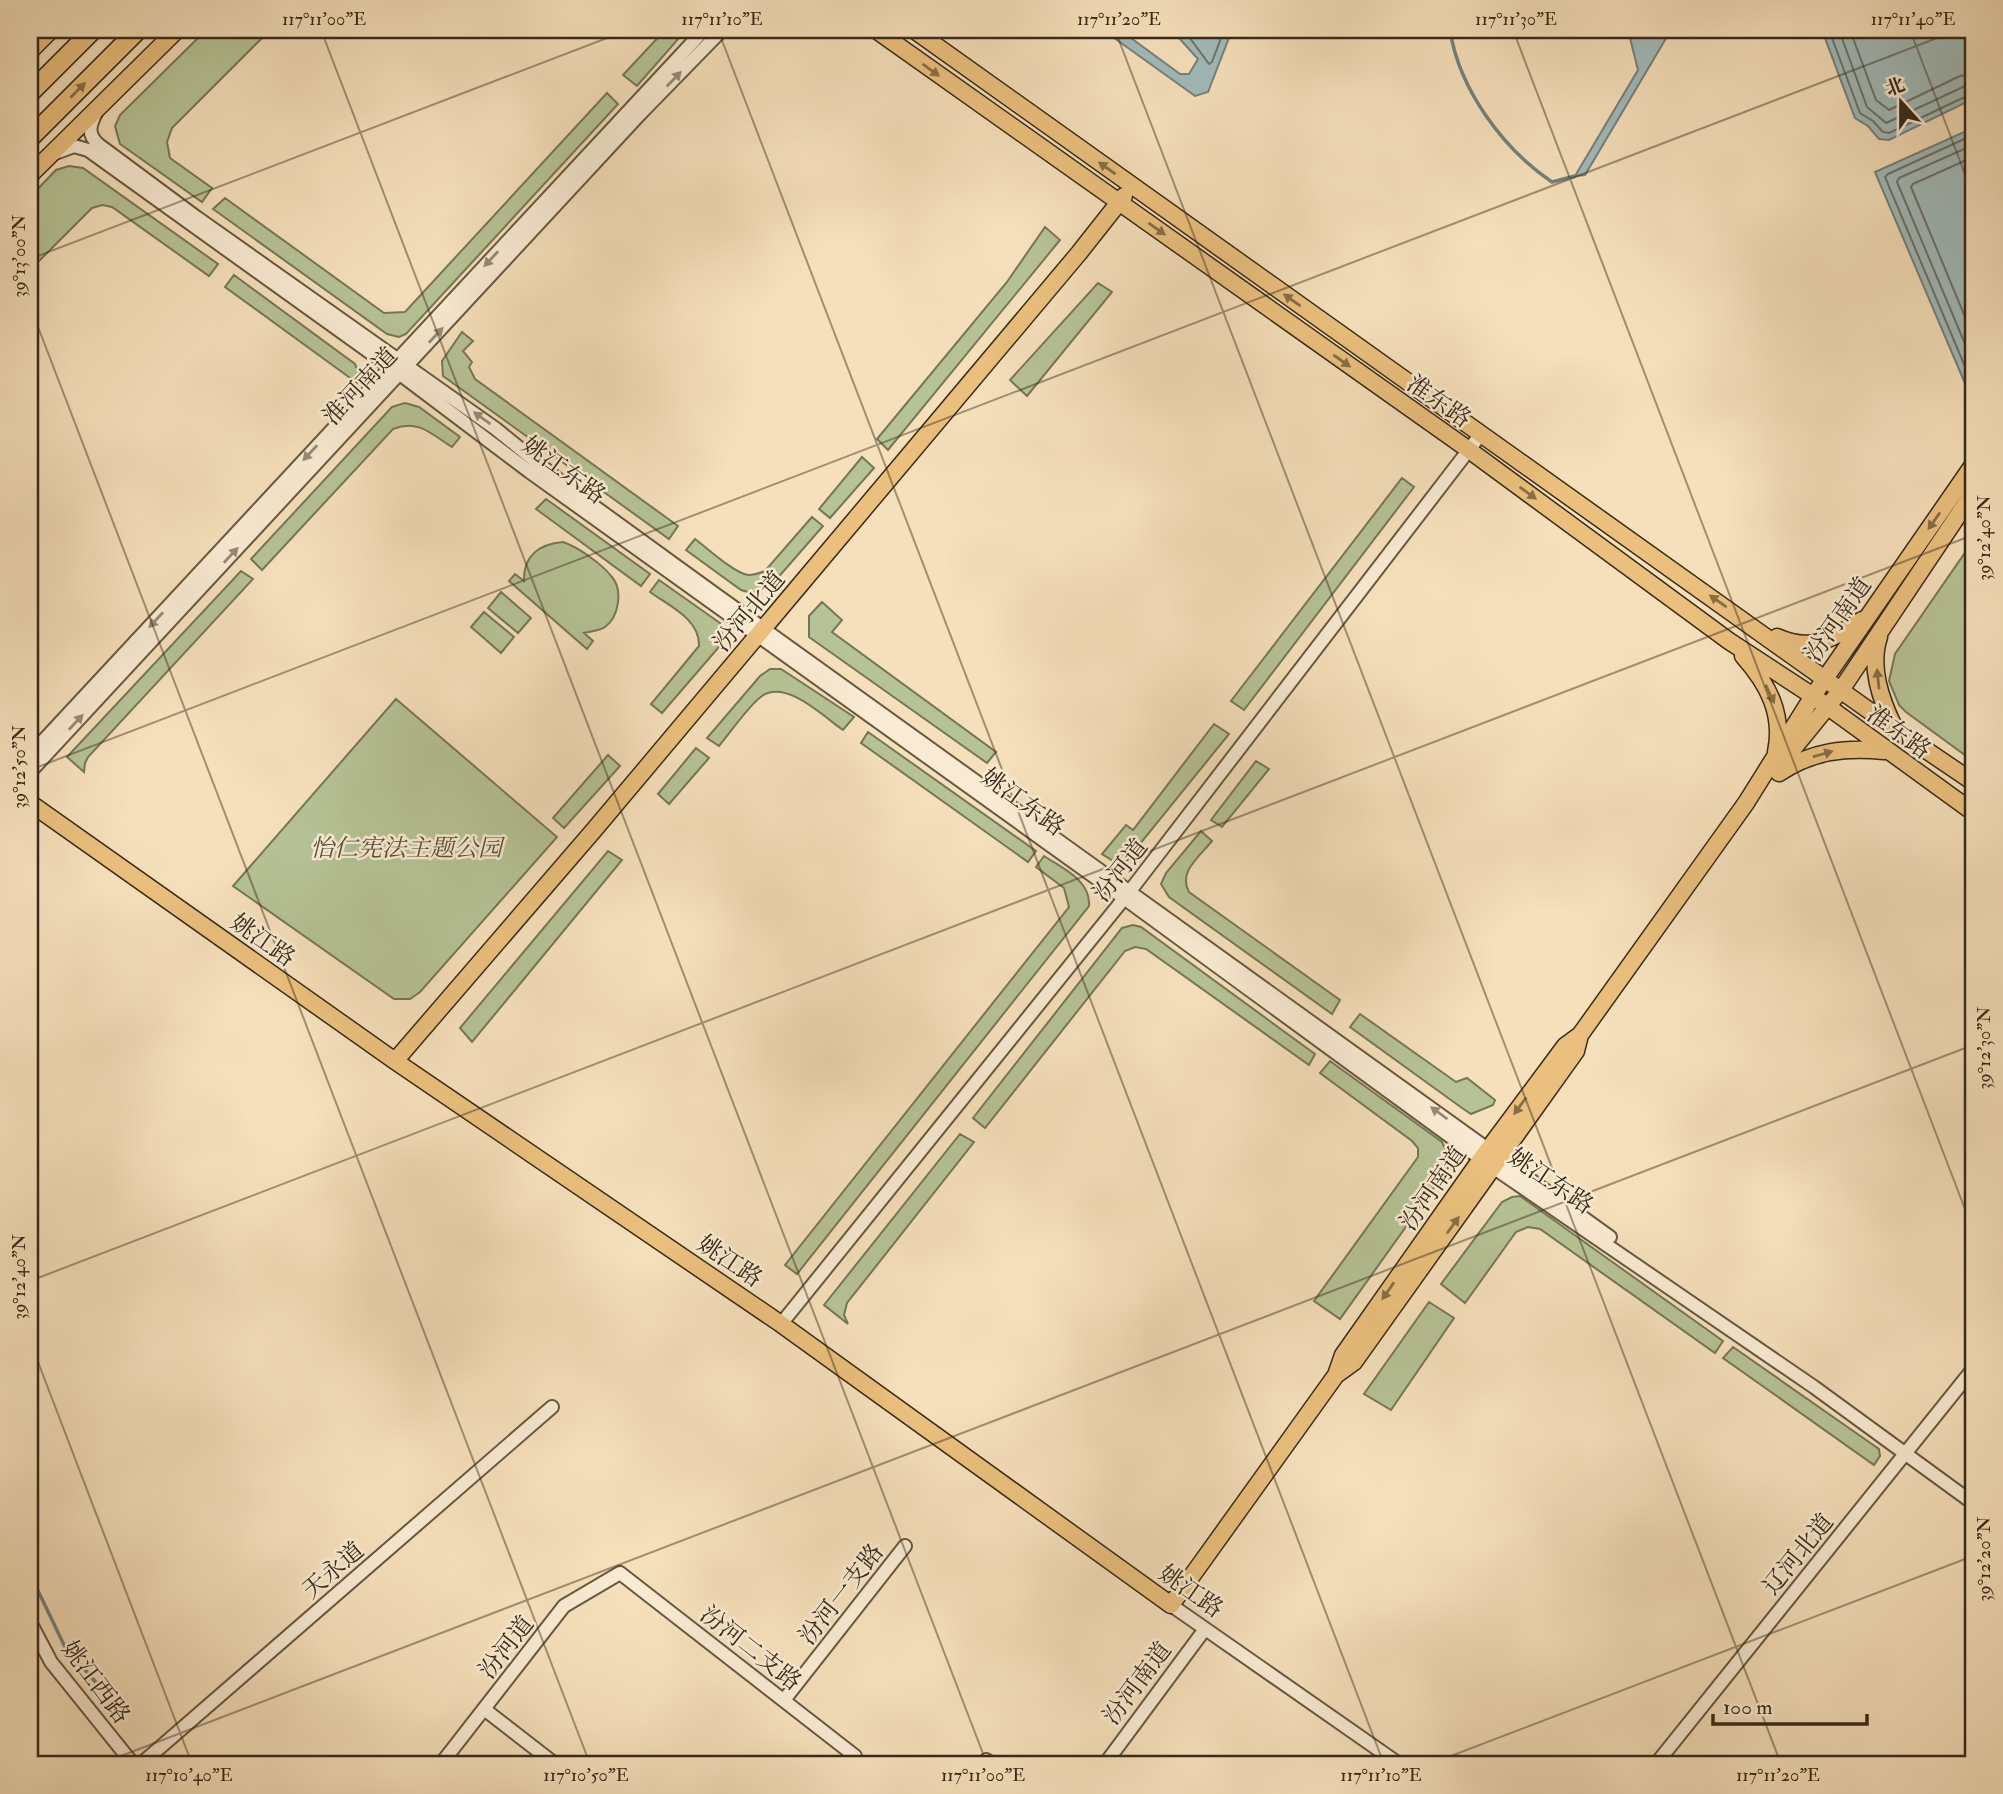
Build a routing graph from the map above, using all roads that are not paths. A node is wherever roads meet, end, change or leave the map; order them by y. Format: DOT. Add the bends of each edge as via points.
graph roads {
  1 [pos="51,30"];
  2 [pos="93,30"];
  3 [pos="138,30"];
  4 [pos="177,30"];
  5 [pos="704,30"];
  6 [pos="722,30"];
  7 [pos="876,30"];
  8 [pos="914,30"];
  9 [pos="30,51"];
  10 [pos="30,93"];
  11 [pos="98,109"];
  12 [pos="30,138"];
  13 [pos="49,156"];
  14 [pos="30,175"];
  15 [pos="1132,186"];
  16 [pos="1118,203"];
  17 [pos="399,366"];
  18 [pos="1481,434"];
  19 [pos="1469,450"];
  20 [pos="1973,465"];
  21 [pos="1973,493"];
  22 [pos="1867,617"];
  23 [pos="1883,626"];
  24 [pos="1756,628"];
  25 [pos="761,633"];
  26 [pos="1729,641"];
  27 [pos="1825,678"];
  28 [pos="1841,690"];
  29 [pos="1813,696"];
  30 [pos="1828,707"];
  31 [pos="1895,729"];
  32 [pos="1886,751"];
  33 [pos="30,755"];
  34 [pos="1774,760"];
  35 [pos="30,772"];
  36 [pos="1765,782"];
  37 [pos="1973,782"];
  38 [pos="30,803"];
  39 [pos="1746,803"];
  40 [pos="1973,812"];
  41 [pos="1127,895"];
  42 [pos="395,1061"];
  43 [pos="1491,1158"];
  44 [pos="781,1324"];
  45 [pos="1973,1370"];
  46 [pos="552,1407"];
  47 [pos="1908,1451"];
  48 [pos="1973,1494"];
  49 [pos="1973,1503"];
  50 [pos="905,1546"];
  51 [pos="620,1573"];
  52 [pos="1171,1605"];
  53 [pos="30,1622"];
  54 [pos="1205,1629"];
  55 [pos="784,1700"];
  56 [pos="484,1709"];
  57 [pos="855,1756"];
  58 [pos="133,1764"];
  59 [pos="141,1764"];
  60 [pos="441,1764"];
  61 [pos="555,1764"];
  62 [pos="1105,1764"];
  63 [pos="1399,1764"];
  64 [pos="1656,1764"];
  1 -- 9 [label="main road"];
  2 -- 10 [label="highway"];
  12 -- 3 [label="highway, one-way"];
  4 -- 11 [label="main road"];
  5 -- 17 [label="street, 淮河南道, one-way"];
  17 -- 6 [label="street, 淮河南道, one-way"];
  7 -- 16 [label="main road, 淮东路, one-way"];
  15 -- 8 [label="main road, 淮东路, one-way"];
  11 -- 13 [label="main road"];
  11 -- 17 [label="street, 姚江东路" via="90,130 95,142"];
  13 -- 14 [label="main road"];
  13 -- 17 [label="street, 姚江东路" via="74,146 88,150"];
  15 -- 16 [label="main road, 汾河北道"];
  18 -- 15 [label="main road, 淮东路, one-way"];
  16 -- 19 [label="main road, 淮东路, one-way"];
  16 -- 25 [label="main road, 汾河北道"];
  17 -- 25 [label="street, 姚江东路" via="530,472"];
  17 -- 33 [label="street, 淮河南道, one-way"];
  35 -- 17 [label="street, 淮河南道, one-way"];
  18 -- 19 [label="street, 汾河道"];
  24 -- 18 [label="main road, 淮东路, one-way"];
  19 -- 26 [label="main road, 淮东路, one-way"];
  19 -- 41 [label="street, 汾河道"];
  20 -- 22 [label="main road, 汾河南道, one-way"];
  21 -- 23 [label="main road, 汾河南道"];
  22 -- 24 [label="main road" via="1808,646"];
  22 -- 27 [label="main road, 汾河南道"];
  23 -- 28 [label="main road, 汾河南道"];
  31 -- 23 [label="main road, one-way" via="1878,686 1877,645"];
  24 -- 27 [label="main road, 淮东路"];
  25 -- 41 [label="street, 姚江东路"];
  25 -- 42 [label="main road, 汾河北道"];
  26 -- 29 [label="main road, 淮东路"];
  26 -- 34 [label="main road, one-way" via="1773,698 1778,730"];
  27 -- 28 [label="main road, 淮东路"];
  27 -- 29 [label="main road, 汾河南道"];
  28 -- 30 [label="main road, 汾河南道"];
  28 -- 31 [label="main road, 淮东路"];
  29 -- 30 [label="main road, 淮东路"];
  29 -- 34 [label="main road, 汾河南道"];
  30 -- 32 [label="main road, 淮东路"];
  30 -- 36 [label="main road, 汾河南道"];
  31 -- 37 [label="main road, 淮东路"];
  36 -- 32 [label="main road, one-way" via="1791,765 1822,754 1856,748"];
  32 -- 40 [label="main road, 淮东路"];
  34 -- 39 [label="main road, 汾河南道"];
  36 -- 39 [label="main road, 汾河南道"];
  38 -- 42 [label="main road, 姚江路"];
  39 -- 43 [label="main road, 汾河南道" via="1580,1035 1565,1045"];
  41 -- 43 [label="street, 姚江东路"];
  41 -- 44 [label="street, 汾河道"];
  42 -- 44 [label="main road, 姚江路"];
  43 -- 47 [label="street, 姚江东路"];
  43 -- 52 [label="main road, 汾河南道" via="1343,1354 1336,1375"];
  44 -- 52 [label="main road, 姚江路"];
  45 -- 47 [label="street, 辽河北道"];
  46 -- 59 [label="street, 天永道"];
  47 -- 48 [label="street, 姚江东路"];
  47 -- 49 [label="street, 姚江东路"];
  47 -- 64 [label="street, 辽河北道"];
  50 -- 55 [label="street, 汾河一支路"];
  51 -- 55 [label="street, 汾河二支路"];
  51 -- 56 [label="street, 汾河道" via="564,1606"];
  52 -- 54 [label="street, 姚江路"];
  53 -- 58 [label="street, 姚江西路" via="51,1662"];
  54 -- 62 [label="street, 汾河南道"];
  54 -- 63 [label="street, 姚江路"];
  55 -- 57 [label="street, 汾河二支路"];
  56 -- 60 [label="street, 汾河道"];
  56 -- 61 [label="street"];
}
